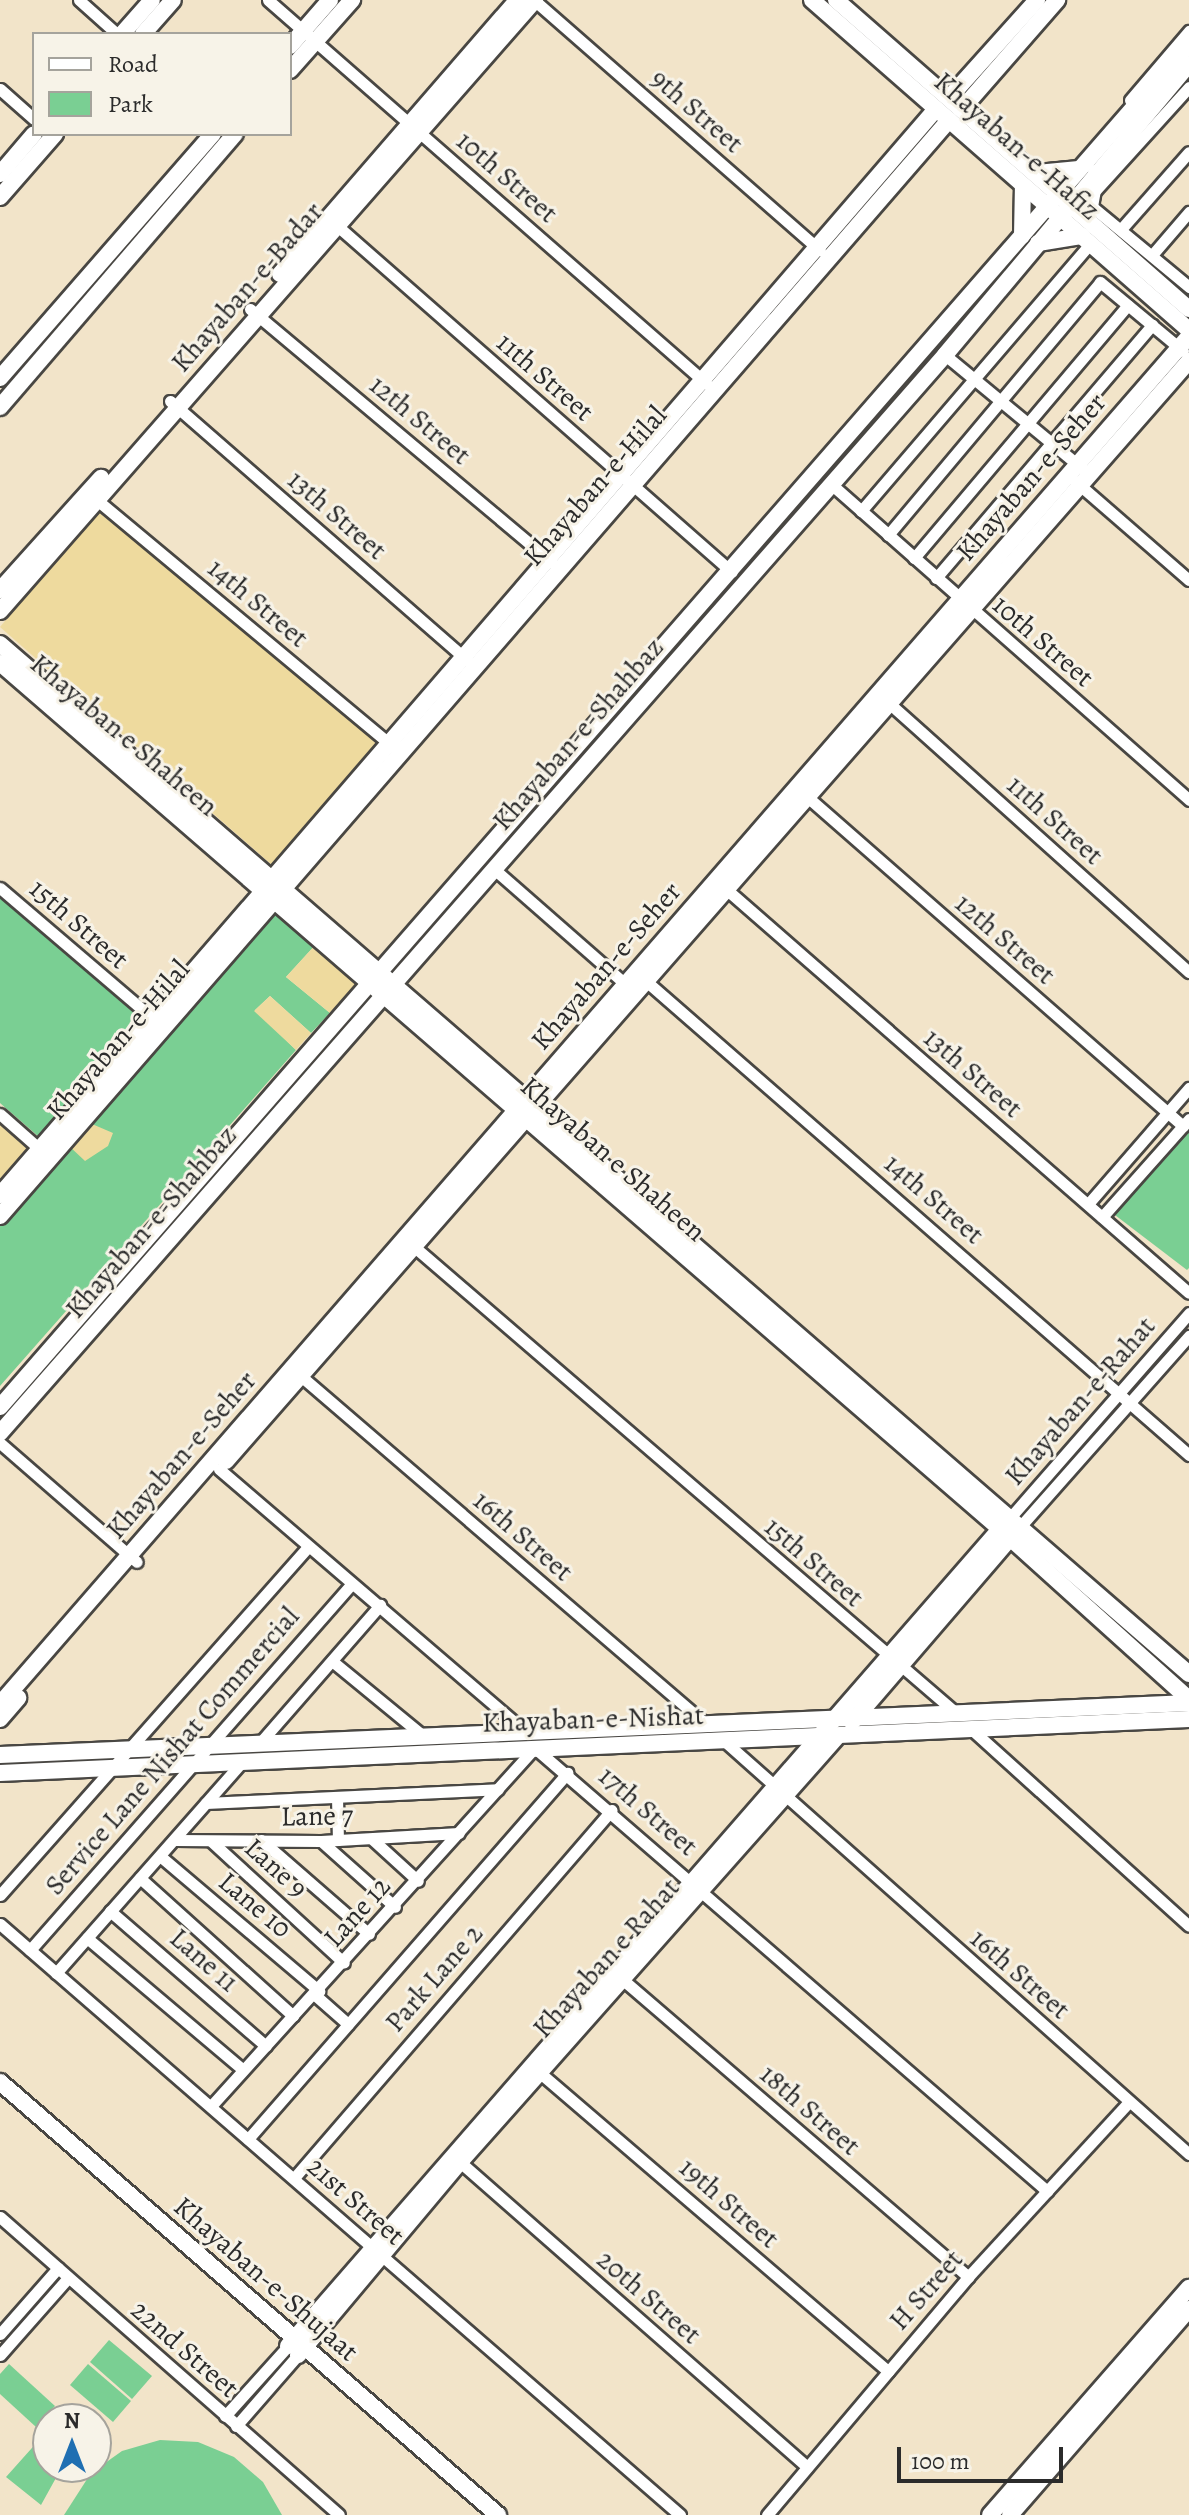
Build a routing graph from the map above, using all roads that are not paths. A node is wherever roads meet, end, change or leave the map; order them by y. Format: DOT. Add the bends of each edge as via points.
graph roads {
  1 [pos="79,0"];
  2 [pos="152,0"];
  3 [pos="173,0"];
  4 [pos="268,0"];
  5 [pos="330,0"];
  6 [pos="352,0"];
  7 [pos="517,0"];
  8 [pos="534,0"];
  9 [pos="812,0"];
  10 [pos="836,0"];
  11 [pos="1037,0"];
  12 [pos="1057,0"];
  13 [pos="1189,31"];
  14 [pos="117,32"];
  15 [pos="121,32"];
  16 [pos="145,32"];
  17 [pos="309,36"];
  18 [pos="1189,44"];
  19 [pos="292,45"];
  20 [pos="1189,64"];
  21 [pos="292,66"];
  22 [pos="1186,85"];
  23 [pos="0,89"];
  24 [pos="949,109"];
  25 [pos="32,117"];
  26 [pos="414,128"];
  27 [pos="32,136"];
  28 [pos="52,136"];
  29 [pos="211,136"];
  30 [pos="233,136"];
  31 [pos="1189,153"];
  32 [pos="1074,170"];
  33 [pos="1037,173"];
  34 [pos="1096,173"];
  35 [pos="0,174"];
  36 [pos="1023,186"];
  37 [pos="0,197"];
  38 [pos="1066,197"];
  39 [pos="1091,205"];
  40 [pos="1053,212"];
  41 [pos="1189,212"];
  42 [pos="332,222"];
  43 [pos="1122,228"];
  44 [pos="1030,240"];
  45 [pos="1086,240"];
  46 [pos="823,252"];
  47 [pos="1144,254"];
  48 [pos="1189,267"];
  49 [pos="1184,283"];
  50 [pos="1128,305"];
  51 [pos="1189,309"];
  52 [pos="254,312"];
  53 [pos="1152,325"];
  54 [pos="1187,346"];
  55 [pos="945,355"];
  56 [pos="0,378"];
  57 [pos="977,381"];
  58 [pos="708,385"];
  59 [pos="1000,401"];
  60 [pos="173,404"];
  61 [pos="0,407"];
  62 [pos="1026,422"];
  63 [pos="1050,443"];
  64 [pos="1079,475"];
  65 [pos="626,480"];
  66 [pos="831,484"];
  67 [pos="92,496"];
  68 [pos="861,511"];
  69 [pos="888,535"];
  70 [pos="914,558"];
  71 [pos="553,563"];
  72 [pos="732,572"];
  73 [pos="936,578"];
  74 [pos="1189,580"];
  75 [pos="0,590"];
  76 [pos="965,604"];
  77 [pos="0,611"];
  78 [pos="0,644"];
  79 [pos="468,661"];
  80 [pos="0,663"];
  81 [pos="52,698"];
  82 [pos="889,703"];
  83 [pos="393,747"];
  84 [pos="802,792"];
  85 [pos="1189,800"];
  86 [pos="494,869"];
  87 [pos="0,888"];
  88 [pos="274,888"];
  89 [pos="726,889"];
  90 [pos="380,969"];
  91 [pos="1189,972"];
  92 [pos="368,983"];
  93 [pos="636,986"];
  94 [pos="389,989"];
  95 [pos="158,1024"];
  96 [pos="1189,1088"];
  97 [pos="526,1109"];
  98 [pos="1167,1113"];
  99 [pos="0,1114"];
  100 [pos="1186,1122"];
  101 [pos="45,1153"];
  102 [pos="0,1195"];
  103 [pos="1088,1204"];
  104 [pos="0,1216"];
  105 [pos="1102,1217"];
  106 [pos="409,1242"];
  107 [pos="1189,1293"];
  108 [pos="1189,1313"];
  109 [pos="1189,1336"];
  110 [pos="296,1372"];
  111 [pos="1118,1391"];
  112 [pos="1131,1403"];
  113 [pos="0,1407"];
  114 [pos="0,1433"];
  115 [pos="0,1443"];
  116 [pos="1189,1455"];
  117 [pos="219,1469"];
  118 [pos="1009,1529"];
  119 [pos="308,1547"];
  120 [pos="133,1558"];
  121 [pos="351,1585"];
  122 [pos="380,1605"];
  123 [pos="332,1661"];
  124 [pos="894,1663"];
  125 [pos="1189,1674"];
  126 [pos="1189,1701"];
  127 [pos="0,1704"];
  128 [pos="956,1713"];
  129 [pos="0,1719"];
  130 [pos="855,1719"];
  131 [pos="1189,1719"];
  132 [pos="706,1723"];
  133 [pos="525,1729"];
  134 [pos="971,1729"];
  135 [pos="834,1730"];
  136 [pos="422,1735"];
  137 [pos="723,1740"];
  138 [pos="260,1742"];
  139 [pos="211,1744"];
  140 [pos="132,1748"];
  141 [pos="535,1748"];
  142 [pos="0,1755"];
  143 [pos="243,1760"];
  144 [pos="193,1762"];
  145 [pos="114,1766"];
  146 [pos="0,1773"];
  147 [pos="567,1773"];
  148 [pos="498,1789"];
  149 [pos="779,1792"];
  150 [pos="337,1797"];
  151 [pos="206,1803"];
  152 [pos="612,1810"];
  153 [pos="459,1833"];
  154 [pos="372,1839"];
  155 [pos="175,1840"];
  156 [pos="261,1840"];
  157 [pos="338,1840"];
  158 [pos="211,1841"];
  159 [pos="321,1841"];
  160 [pos="160,1856"];
  161 [pos="140,1878"];
  162 [pos="418,1881"];
  163 [pos="697,1884"];
  164 [pos="0,1895"];
  165 [pos="395,1907"];
  166 [pos="110,1911"];
  167 [pos="0,1924"];
  168 [pos="1189,1926"];
  169 [pos="369,1934"];
  170 [pos="87,1938"];
  171 [pos="30,1950"];
  172 [pos="344,1963"];
  173 [pos="56,1973"];
  174 [pos="622,1979"];
  175 [pos="317,1993"];
  176 [pos="293,2016"];
  177 [pos="348,2024"];
  178 [pos="266,2046"];
  179 [pos="243,2070"];
  180 [pos="539,2072"];
  181 [pos="0,2082"];
  182 [pos="0,2096"];
  183 [pos="1129,2102"];
  184 [pos="211,2106"];
  185 [pos="248,2139"];
  186 [pos="1189,2154"];
  187 [pos="460,2162"];
  188 [pos="294,2178"];
  189 [pos="1047,2191"];
  190 [pos="0,2217"];
  191 [pos="376,2250"];
  192 [pos="58,2268"];
  193 [pos="968,2277"];
  194 [pos="68,2278"];
  195 [pos="1189,2288"];
  196 [pos="1189,2309"];
  197 [pos="0,2334"];
  198 [pos="297,2347"];
  199 [pos="0,2355"];
  200 [pos="888,2371"];
  201 [pos="225,2416"];
  202 [pos="236,2426"];
  203 [pos="807,2467"];
  204 [pos="339,2515"];
  205 [pos="482,2515"];
  206 [pos="498,2515"];
  207 [pos="680,2515"];
  208 [pos="767,2515"];
  209 [pos="990,2515"];
  210 [pos="1010,2515"];
  1 -- 14 [label="street"];
  2 -- 15 [label="main road"];
  3 -- 16 [label="main road"];
  4 -- 17 [label="street, 10th Street"];
  5 -- 17 [label="main road"];
  6 -- 17 [label="main road"];
  7 -- 26 [label="main road, Khayaban-e-Badar"];
  8 -- 26 [label="main road, Khayaban-e-Badar"];
  8 -- 46 [label="street, 9th Street"];
  9 -- 24 [label="main road, Khayaban-e-Hafiz"];
  10 -- 24 [label="main road, Khayaban-e-Hafiz"];
  11 -- 24 [label="main road, Khayaban-e-Hilal"];
  12 -- 24 [label="main road"];
  13 -- 32 [label="street"];
  17 -- 19 [label="main road"];
  17 -- 21 [label="main road"];
  17 -- 26 [label="street, 10th Street"];
  18 -- 32 [label="main road, Khayaban-e-Shahbaz"];
  20 -- 22 [label="main road, Khayaban-e-Shahbaz"];
  22 -- 34 [label="main road, Khayaban-e-Shahbaz"];
  22 -- 39 [label="street"];
  23 -- 25 [label="street"];
  24 -- 33 [label="main road, Khayaban-e-Hafiz"];
  24 -- 36 [label="main road, Khayaban-e-Hafiz"];
  24 -- 46 [label="main road, Khayaban-e-Hilal"];
  26 -- 42 [label="main road, Khayaban-e-Badar"];
  26 -- 58 [label="street, 10th Street"];
  27 -- 35 [label="main road"];
  28 -- 37 [label="main road"];
  29 -- 56 [label="main road"];
  30 -- 61 [label="main road"];
  31 -- 43 [label="street"];
  32 -- 33 [label="main road"];
  32 -- 38 [label="main road, Khayaban-e-Shahbaz"];
  33 -- 38 [label="main road, Khayaban-e-Hafiz"];
  34 -- 38 [label="main road, Khayaban-e-Shahbaz"];
  34 -- 39 [label="main road"];
  36 -- 40 [label="main road, Khayaban-e-Hafiz"];
  36 -- 44 [label="main road"];
  38 -- 39 [label="main road, Khayaban-e-Hafiz"];
  38 -- 40 [label="main road, Khayaban-e-Shahbaz"];
  39 -- 43 [label="street"];
  39 -- 47 [label="main road, Khayaban-e-Hafiz"];
  40 -- 44 [label="main road, Khayaban-e-Shahbaz"];
  40 -- 45 [label="main road, Khayaban-e-Hafiz"];
  41 -- 47 [label="street"];
  42 -- 52 [label="main road, Khayaban-e-Badar"];
  42 -- 65 [label="street, 11th Street"];
  43 -- 47 [label="street"];
  44 -- 45 [label="main road"];
  44 -- 55 [label="main road, Khayaban-e-Shahbaz"];
  44 -- 72 [label="main road, Khayaban-e-Shahbaz"];
  45 -- 54 [label="main road, Khayaban-e-Hafiz"];
  45 -- 57 [label="street"];
  46 -- 58 [label="main road, Khayaban-e-Hilal"];
  47 -- 49 [label="street"];
  47 -- 51 [label="main road, Khayaban-e-Hafiz"];
  48 -- 49 [label="street"];
  50 -- 53 [label="street"];
  50 -- 59 [label="street" via="1100,282"];
  50 -- 62 [label="street"];
  52 -- 60 [label="main road, Khayaban-e-Badar"];
  52 -- 71 [label="street, 12th Street"];
  53 -- 54 [label="street"];
  53 -- 63 [label="street"];
  54 -- 64 [label="main road, Khayaban-e-Seher"];
  55 -- 57 [label="street"];
  55 -- 66 [label="main road, Khayaban-e-Shahbaz"];
  57 -- 59 [label="street"];
  57 -- 68 [label="street"];
  58 -- 65 [label="main road, Khayaban-e-Hilal"];
  59 -- 62 [label="street"];
  59 -- 69 [label="street"];
  60 -- 67 [label="main road, Khayaban-e-Badar"];
  60 -- 79 [label="street, 13th Street"];
  62 -- 63 [label="street"];
  62 -- 70 [label="street"];
  63 -- 64 [label="street"];
  63 -- 73 [label="street"];
  64 -- 74 [label="street"];
  64 -- 76 [label="main road, Khayaban-e-Seher"];
  65 -- 71 [label="main road, Khayaban-e-Hilal"];
  65 -- 72 [label="street, 11th Street"];
  66 -- 68 [label="street, 10th Street"];
  66 -- 86 [label="main road, Khayaban-e-Shahbaz"];
  67 -- 75 [label="main road, Khayaban-e-Badar"];
  67 -- 77 [label="main road, Khayaban-e-Badar"];
  67 -- 83 [label="street, 14th Street"];
  68 -- 69 [label="street, 10th Street"];
  69 -- 70 [label="street, 10th Street"];
  70 -- 73 [label="street, 10th Street"];
  71 -- 79 [label="main road, Khayaban-e-Hilal"];
  72 -- 90 [label="main road, Khayaban-e-Shahbaz"];
  73 -- 76 [label="street, 10th Street"];
  76 -- 82 [label="main road, Khayaban-e-Seher"];
  76 -- 84 [label="main road, Khayaban-e-Seher"];
  76 -- 85 [label="street, 10th Street"];
  78 -- 81 [label="main road, Khayaban e Shaheen"];
  79 -- 83 [label="main road, Khayaban-e-Hilal"];
  80 -- 81 [label="main road, Khayaban e Shaheen"];
  81 -- 88 [label="main road, Khayaban e Shaheen"];
  82 -- 84 [label="main road, Khayaban-e-Seher"];
  82 -- 91 [label="street, 11th Street"];
  83 -- 88 [label="main road, Khayaban-e-Hilal"];
  84 -- 89 [label="main road, Khayaban-e-Seher"];
  84 -- 93 [label="main road, Khayaban-e-Seher"];
  84 -- 98 [label="street, 12th Street"];
  86 -- 93 [label="street, 14th Street"];
  86 -- 94 [label="main road, Khayaban-e-Shahbaz"];
  87 -- 95 [label="street, 15th Street"];
  88 -- 90 [label="main road, Khayaban e Shaheen"];
  88 -- 92 [label="main road, Khayaban e Shaheen"];
  88 -- 95 [label="main road, Khayaban-e-Hilal"];
  89 -- 93 [label="main road, Khayaban-e-Seher"];
  89 -- 103 [label="street, 13th Street"];
  90 -- 92 [label="main road, Khayaban-e-Shahbaz"];
  90 -- 94 [label="main road, Khayaban e Shaheen"];
  92 -- 94 [label="main road, Khayaban e Shaheen"];
  92 -- 113 [label="main road, Khayaban-e-Shahbaz"];
  93 -- 97 [label="main road, Khayaban-e-Seher"];
  93 -- 111 [label="street, 14th Street"];
  94 -- 97 [label="main road, Khayaban e Shaheen"];
  94 -- 114 [label="main road, Khayaban-e-Shahbaz"];
  95 -- 101 [label="main road, Khayaban-e-Hilal"];
  96 -- 98 [label="street"];
  97 -- 106 [label="main road, Khayaban-e-Seher"];
  97 -- 118 [label="main road, Khayaban e Shaheen"];
  98 -- 100 [label="street, 12th Street"];
  98 -- 103 [label="street"];
  99 -- 101 [label="street"];
  100 -- 105 [label="street"];
  101 -- 102 [label="main road"];
  101 -- 104 [label="main road, Khayaban-e-Hilal"];
  103 -- 105 [label="street, 13th Street"];
  105 -- 107 [label="street, 13th Street"];
  106 -- 110 [label="main road, Khayaban-e-Seher"];
  106 -- 124 [label="street, 15th Street"];
  108 -- 111 [label="street, Khayaban-e-Rahat"];
  109 -- 112 [label="street, Khayaban-e-Rahat"];
  110 -- 117 [label="main road, Khayaban-e-Seher"];
  110 -- 120 [label="main road, Khayaban-e-Seher"];
  110 -- 132 [label="street, 16th Street"];
  111 -- 112 [label="street, 14th Street"];
  111 -- 118 [label="street, Khayaban-e-Rahat"];
  112 -- 116 [label="street, 14th Street"];
  112 -- 118 [label="street, Khayaban-e-Rahat"];
  115 -- 120 [label="street"];
  117 -- 119 [label="street, 17th Street"];
  117 -- 120 [label="main road, Khayaban-e-Seher"];
  118 -- 124 [label="main road, Khayaban e Rahat"];
  118 -- 125 [label="main road, Khayaban e Shaheen"];
  118 -- 126 [label="main road, Khayaban e Shaheen"];
  119 -- 121 [label="street, 17th Street"];
  119 -- 140 [label="street"];
  120 -- 127 [label="main road, Khayaban-e-Seher"];
  120 -- 129 [label="main road, Khayaban-e-Seher"];
  121 -- 122 [label="street, 17th Street"];
  121 -- 139 [label="street, Service Lane Nishat Commercial"];
  122 -- 123 [label="street"];
  122 -- 133 [label="street, 17th Street"];
  123 -- 136 [label="street"];
  123 -- 138 [label="street"];
  124 -- 128 [label="street, 15th Street"];
  124 -- 130 [label="main road, Khayaban e Rahat"];
  124 -- 135 [label="main road, Khayaban e Rahat"];
  126 -- 128 [label="main road"];
  128 -- 130 [label="main road"];
  128 -- 134 [label="street, 15th Street"];
  130 -- 135 [label="main road, Khayaban e Rahat"];
  131 -- 134 [label="main road, Khayaban-e-Nishat"];
  132 -- 133 [label="main road, Khayaban-e-Nishat"];
  132 -- 135 [label="main road, Khayaban-e-Nishat"];
  132 -- 137 [label="street, 16th Street"];
  133 -- 136 [label="main road, Khayaban-e-Nishat"];
  133 -- 141 [label="street, 17th Street"];
  134 -- 135 [label="main road, Khayaban-e-Nishat"];
  134 -- 168 [label="street, 15th Street"];
  135 -- 137 [label="main road, Khayaban-e-Nishat"];
  135 -- 149 [label="main road, Khayaban e Rahat"];
  136 -- 138 [label="main road, Khayaban-e-Nishat"];
  137 -- 141 [label="main road, Khayaban-e-Nishat"];
  137 -- 149 [label="street, 16th Street"];
  138 -- 139 [label="main road, Khayaban-e-Nishat"];
  138 -- 143 [label="street"];
  139 -- 140 [label="main road, Khayaban-e-Nishat"];
  139 -- 144 [label="street, Service Lane Nishat Commercial"];
  140 -- 142 [label="main road, Khayaban-e-Nishat"];
  140 -- 145 [label="street"];
  141 -- 143 [label="main road, Khayaban-e-Nishat"];
  141 -- 147 [label="street, 17th Street"];
  141 -- 148 [label="street, Lane 12"];
  143 -- 144 [label="main road, Khayaban-e-Nishat"];
  143 -- 151 [label="street"];
  144 -- 145 [label="main road, Khayaban-e-Nishat"];
  144 -- 171 [label="street, Service Lane Nishat Commercial"];
  145 -- 146 [label="main road, Khayaban-e-Nishat"];
  145 -- 164 [label="street"];
  147 -- 152 [label="street, 17th Street"];
  147 -- 177 [label="street"];
  148 -- 150 [label="street"];
  148 -- 153 [label="street, Lane 12"];
  149 -- 163 [label="main road, Khayaban e Rahat"];
  149 -- 183 [label="street, 16th Street"];
  150 -- 151 [label="street"];
  150 -- 157 [label="street"];
  151 -- 155 [label="street"];
  152 -- 163 [label="street, 17th Street"];
  152 -- 188 [label="street, Park Lane 2"];
  153 -- 154 [label="street, Lane 7"];
  153 -- 162 [label="street, Lane 12"];
  154 -- 157 [label="street, Lane 7"];
  154 -- 162 [label="street"];
  155 -- 158 [label="street, Lane 7"];
  155 -- 160 [label="street"];
  156 -- 158 [label="street, Lane 7"];
  156 -- 159 [label="street, Lane 7"];
  156 -- 169 [label="street"];
  157 -- 159 [label="street, Lane 7"];
  158 -- 172 [label="street, Lane 9"];
  159 -- 165 [label="street"];
  160 -- 161 [label="street"];
  160 -- 175 [label="street, Lane 10"];
  161 -- 166 [label="street"];
  161 -- 176 [label="street"];
  162 -- 165 [label="street, Lane 12"];
  163 -- 174 [label="main road, Khayaban e Rahat"];
  163 -- 189 [label="street, 17th Street"];
  163 -- 191 [label="main road, Khayaban e Rahat"];
  165 -- 169 [label="street, Lane 12"];
  166 -- 170 [label="street"];
  166 -- 178 [label="street, Lane 11"];
  167 -- 171 [label="street, 21st Street"];
  169 -- 172 [label="street, Lane 12"];
  170 -- 173 [label="street"];
  170 -- 179 [label="street"];
  171 -- 173 [label="street, 21st Street"];
  172 -- 175 [label="street, Lane 12"];
  173 -- 184 [label="street, 21st Street"];
  174 -- 180 [label="main road, Khayaban e Rahat"];
  174 -- 193 [label="street, 18th Street"];
  175 -- 176 [label="street, Lane 12"];
  175 -- 177 [label="street, Lane 10"];
  176 -- 178 [label="street, Lane 12"];
  177 -- 185 [label="street"];
  178 -- 179 [label="street, Lane 12"];
  179 -- 184 [label="street, Lane 12"];
  180 -- 187 [label="main road, Khayaban e Rahat"];
  180 -- 200 [label="street, 19th Street"];
  181 -- 198 [label="main road, Khayaban-e-Shujaat"];
  182 -- 198 [label="main road, Khayaban-e-Shujaat"];
  183 -- 186 [label="street, 16th Street"];
  183 -- 189 [label="street, H Street"];
  184 -- 185 [label="street, 21st Street"];
  185 -- 188 [label="street, 21st Street"];
  187 -- 191 [label="main road, Khayaban e Rahat"];
  187 -- 203 [label="street, 20th Street"];
  188 -- 191 [label="street, 21st Street"];
  189 -- 193 [label="street, H Street"];
  190 -- 192 [label="street, 22nd Street"];
  191 -- 198 [label="main road, Khayaban e Rahat"];
  191 -- 207 [label="street, 21st Street"];
  192 -- 194 [label="street, 22nd Street"];
  192 -- 197 [label="street"];
  193 -- 200 [label="street, H Street"];
  194 -- 199 [label="street"];
  194 -- 201 [label="street, 22nd Street"];
  195 -- 209 [label="main road"];
  196 -- 210 [label="main road"];
  198 -- 201 [label="street, Khayaban e Rahat"];
  198 -- 202 [label="street, Khayaban e Rahat"];
  198 -- 205 [label="main road, Khayaban-e-Shujaat"];
  198 -- 206 [label="main road, Khayaban-e-Shujaat"];
  200 -- 203 [label="street, H Street"];
  201 -- 202 [label="street, 22nd Street"];
  202 -- 204 [label="street, 22nd Street"];
  203 -- 208 [label="street, H Street"];
}
